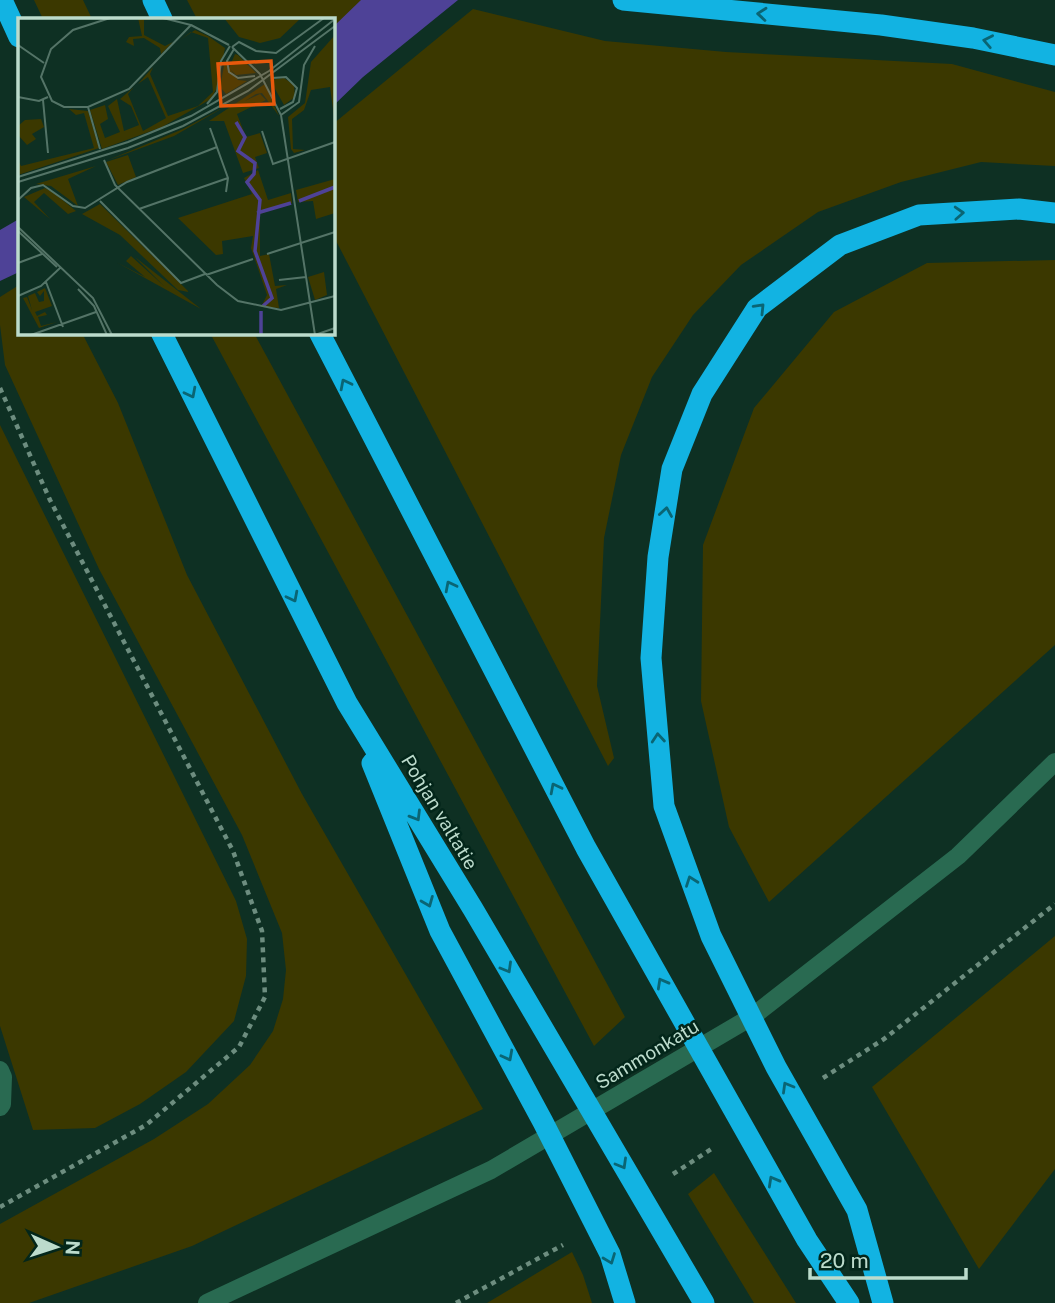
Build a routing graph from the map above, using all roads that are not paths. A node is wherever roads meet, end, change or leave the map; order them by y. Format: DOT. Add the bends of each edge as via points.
graph roads {
  1 [pos="2,0"];
  2 [pos="153,0"];
  3 [pos="623,0"];
  4 [pos="162,18"];
  5 [pos="18,35"];
  6 [pos="1055,55"];
  7 [pos="1055,213"];
  8 [pos="161,334"];
  9 [pos="320,334"];
  10 [pos="347,703"];
  11 [pos="1055,762"];
  12 [pos="0,1070"];
  13 [pos="0,1107"];
  14 [pos="700,1296"];
  15 [pos="208,1303"];
  16 [pos="625,1303"];
  17 [pos="849,1303"];
  18 [pos="883,1303"];
  1 -- 5 [label="highway"];
  2 -- 4 [label="highway"];
  6 -- 3 [label="highway, one-way" via="881,25"];
  18 -- 7 [label="highway, one-way" via="857,1210 776,1067 711,936 664,806 651,658 658,557 673,469 702,394 757,308 840,244 919,215 1019,209"];
  8 -- 10 [label="highway, Pohjan valtatie, one-way"];
  17 -- 9 [label="highway, one-way" via="807,1240 586,848"];
  10 -- 14 [label="highway, Pohjan valtatie, one-way"];
  10 -- 16 [label="highway, one-way" via="440,931 604,1242"];
  11 -- 15 [label="main road, Sammonkatu" via="958,856 752,1016 491,1170"];
  12 -- 13 [label="main road"];
}
